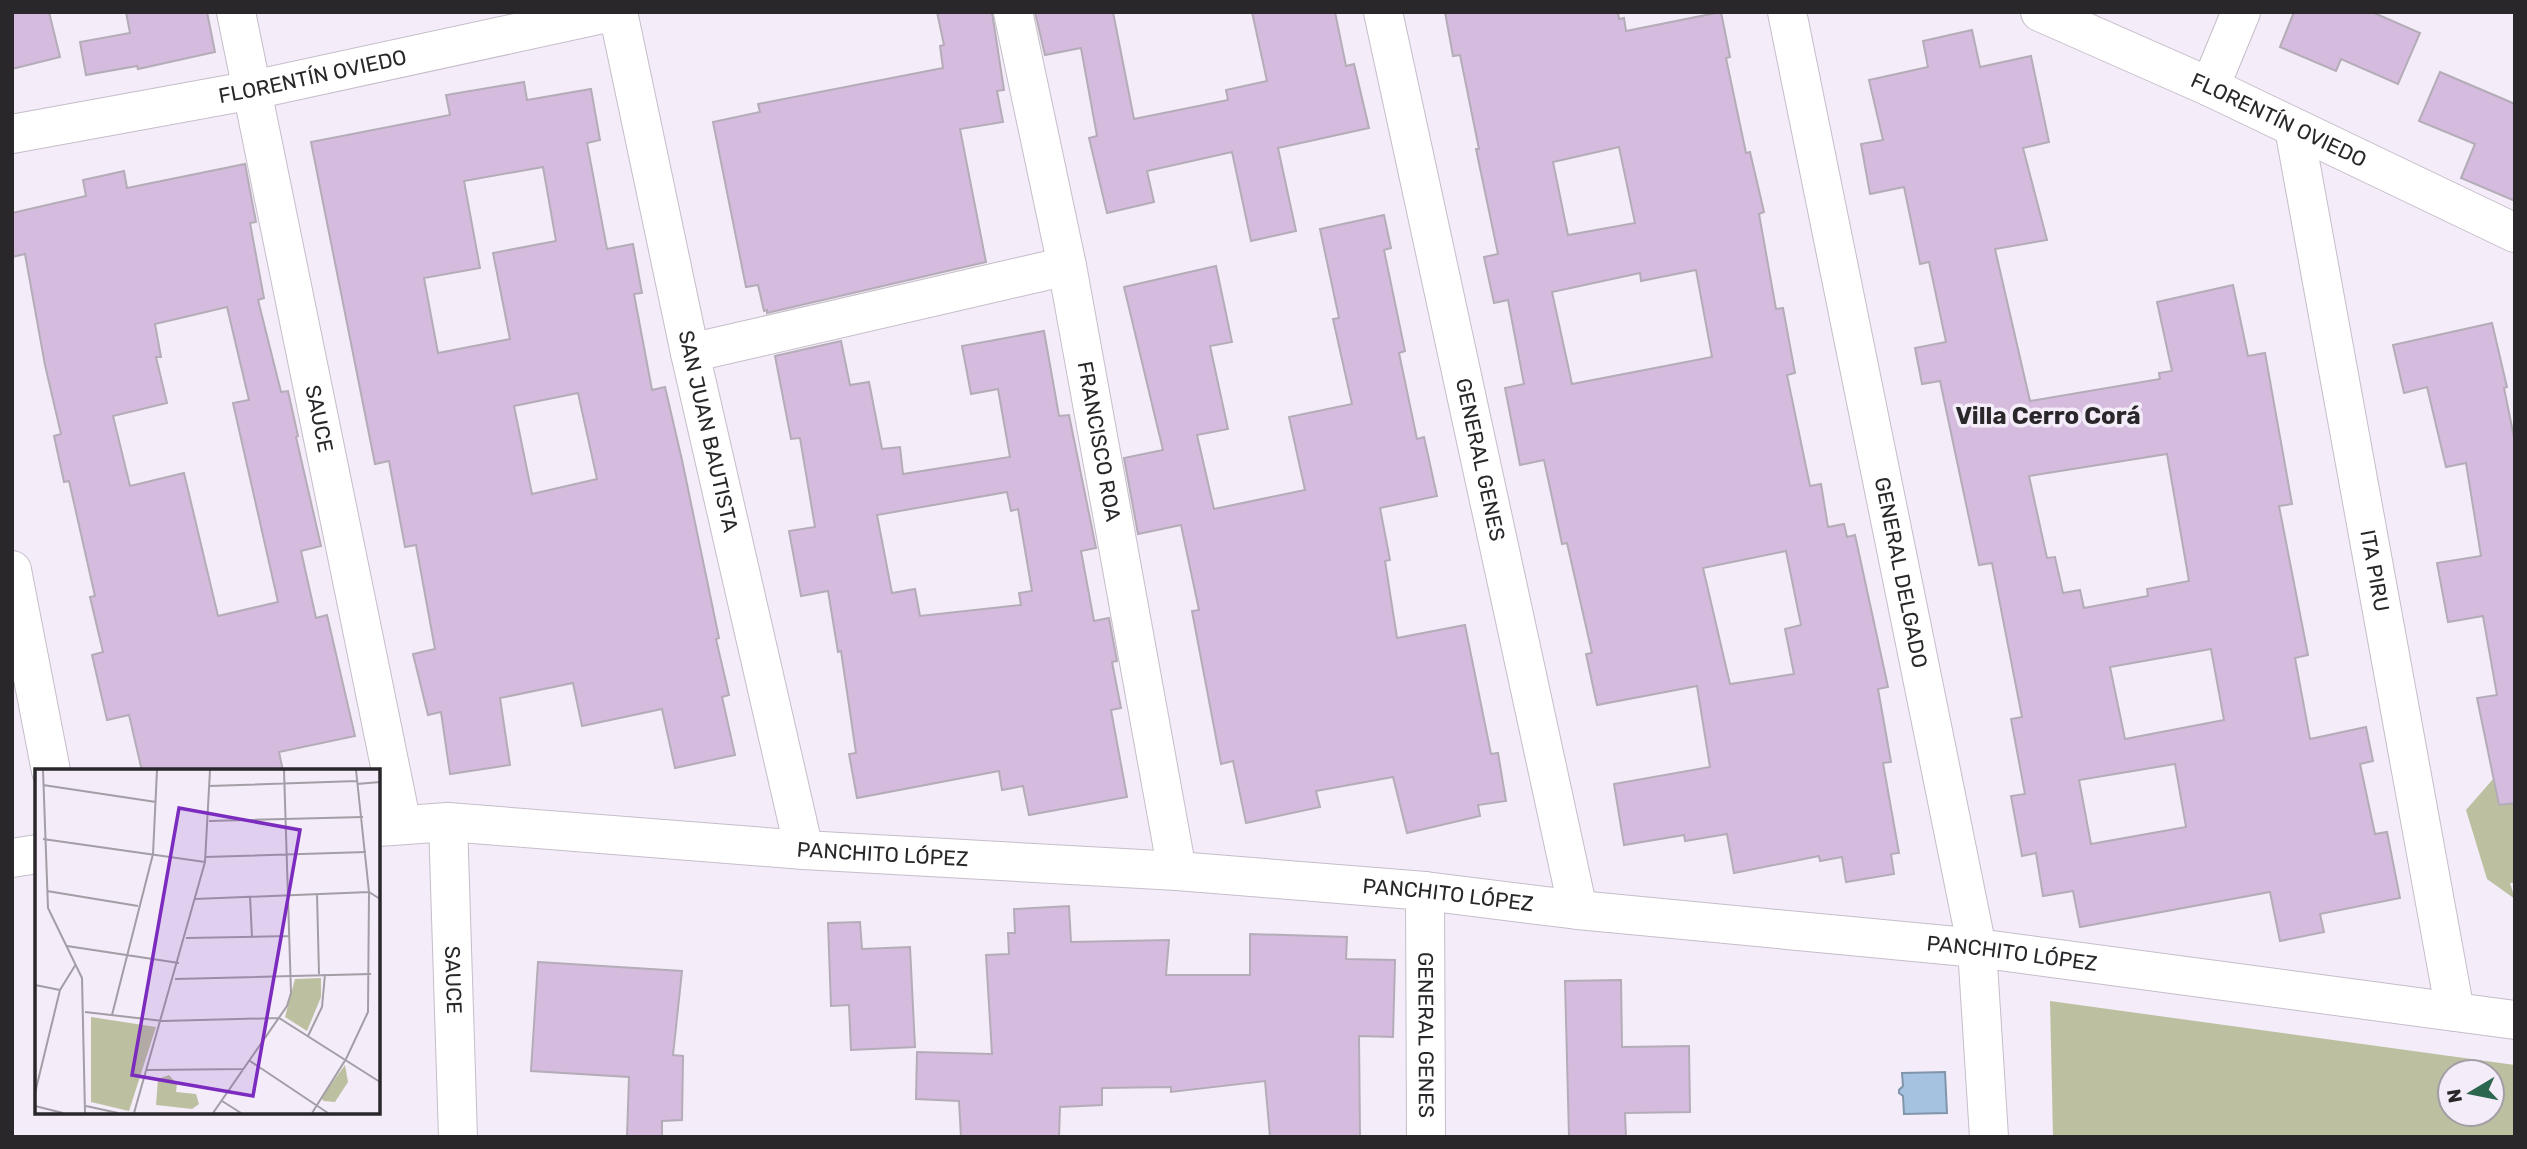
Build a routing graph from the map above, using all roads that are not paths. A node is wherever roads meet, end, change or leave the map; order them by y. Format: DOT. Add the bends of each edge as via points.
graph roads {
  1 [pos="236,12"];
  2 [pos="612,12"];
  3 [pos="618,12"];
  4 [pos="1013,12"];
  5 [pos="1383,12"];
  6 [pos="1787,12"];
  7 [pos="2040,12"];
  8 [pos="2241,12"];
  9 [pos="2210,87"];
  10 [pos="253,90"];
  11 [pos="2294,128"];
  12 [pos="12,134"];
  13 [pos="2515,233"];
  14 [pos="1066,266"];
  15 [pos="690,353"];
  16 [pos="12,570"];
  17 [pos="51,769"];
  18 [pos="379,769"];
  19 [pos="380,772"];
  20 [pos="448,822"];
  21 [pos="390,826"];
  22 [pos="804,849"];
  23 [pos="35,854"];
  24 [pos="12,858"];
  25 [pos="1177,871"];
  26 [pos="1425,891"];
  27 [pos="1578,910"];
  28 [pos="1977,948"];
  29 [pos="2455,1012"];
  30 [pos="2515,1020"];
  31 [pos="458,1137"];
  32 [pos="1426,1137"];
  33 [pos="1989,1137"];
  1 -- 10 [label="street, SAUCE"];
  2 -- 10 [label="street, FLORENTÍN OVIEDO"];
  3 -- 15 [label="street, SAN JUAN BAUTISTA"];
  4 -- 14 [label="street, FRANCISCO ROA"];
  5 -- 27 [label="street, GENERAL GENES"];
  6 -- 28 [label="street, GENERAL DELGADO"];
  7 -- 9 [label="street, FLORENTÍN OVIEDO"];
  8 -- 9 [label="street"];
  9 -- 11 [label="street, FLORENTÍN OVIEDO"];
  10 -- 12 [label="street, FLORENTÍN OVIEDO"];
  10 -- 18 [label="street, SAUCE"];
  11 -- 13 [label="street, FLORENTÍN OVIEDO"];
  11 -- 29 [label="street, ITA PIRU"];
  14 -- 15 [label="street"];
  14 -- 25 [label="street, FRANCISCO ROA"];
  15 -- 22 [label="street, SAN JUAN BAUTISTA"];
  16 -- 17 [label="street"];
  19 -- 21 [label="street, SAUCE"];
  20 -- 21 [label="street, PANCHITO LÓPEZ"];
  20 -- 22 [label="street, PANCHITO LÓPEZ"];
  20 -- 31 [label="street, SAUCE"];
  22 -- 25 [label="street, PANCHITO LÓPEZ"];
  23 -- 24 [label="street"];
  25 -- 26 [label="street, PANCHITO LÓPEZ"];
  26 -- 27 [label="street, PANCHITO LÓPEZ"];
  26 -- 32 [label="street, GENERAL GENES"];
  27 -- 28 [label="street, PANCHITO LÓPEZ"];
  28 -- 29 [label="street, PANCHITO LÓPEZ"];
  28 -- 33 [label="street, GENERAL DELGADO"];
  29 -- 30 [label="street, PANCHITO LÓPEZ"];
}
